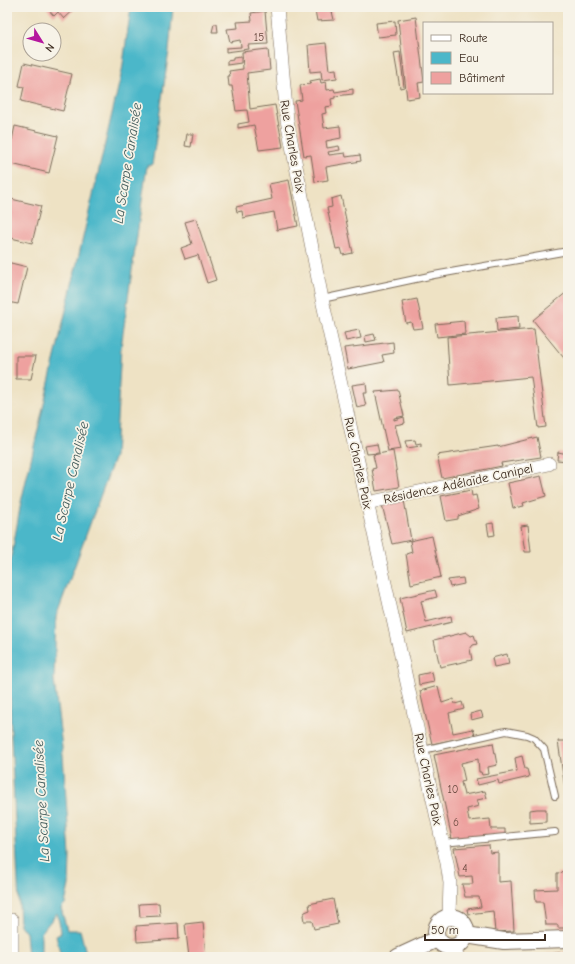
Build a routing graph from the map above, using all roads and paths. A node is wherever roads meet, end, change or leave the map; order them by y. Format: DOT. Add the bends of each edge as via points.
graph roads {
  1 [pos="277,7"];
  2 [pos="568,252"];
  3 [pos="322,299"];
  4 [pos="549,464"];
  5 [pos="367,503"];
  6 [pos="423,750"];
  7 [pos="555,796"];
  8 [pos="556,832"];
  9 [pos="443,843"];
  10 [pos="449,917"];
  11 [pos="12,920"];
  12 [pos="466,935"];
  13 [pos="437,939"];
  14 [pos="568,939"];
  15 [pos="456,952"];
  16 [pos="12,957"];
  17 [pos="398,957"];
  1 -- 3 [label="street, Rue Charles Paix" via="287,120"];
  2 -- 3 [label="lane" via="434,275"];
  3 -- 5 [label="street, Rue Charles Paix"];
  4 -- 5 [label="street, Résidence Adélaïde Canipel"];
  5 -- 6 [label="street, Rue Charles Paix"];
  6 -- 7 [label="lane" via="506,732 527,735 534,738 544,749"];
  6 -- 9 [label="street, Rue Charles Paix"];
  8 -- 9 [label="lane"];
  9 -- 10 [label="street, Rue Charles Paix" via="449,874"];
  10 -- 12 [label="street" via="461,920 466,927"];
  10 -- 13 [label="street" via="438,923"];
  11 -- 16 [label="street"];
  12 -- 14 [label="street" via="504,941"];
  12 -- 15 [label="street"];
  13 -- 15 [label="street" via="443,946"];
  13 -- 17 [label="street"];
}
